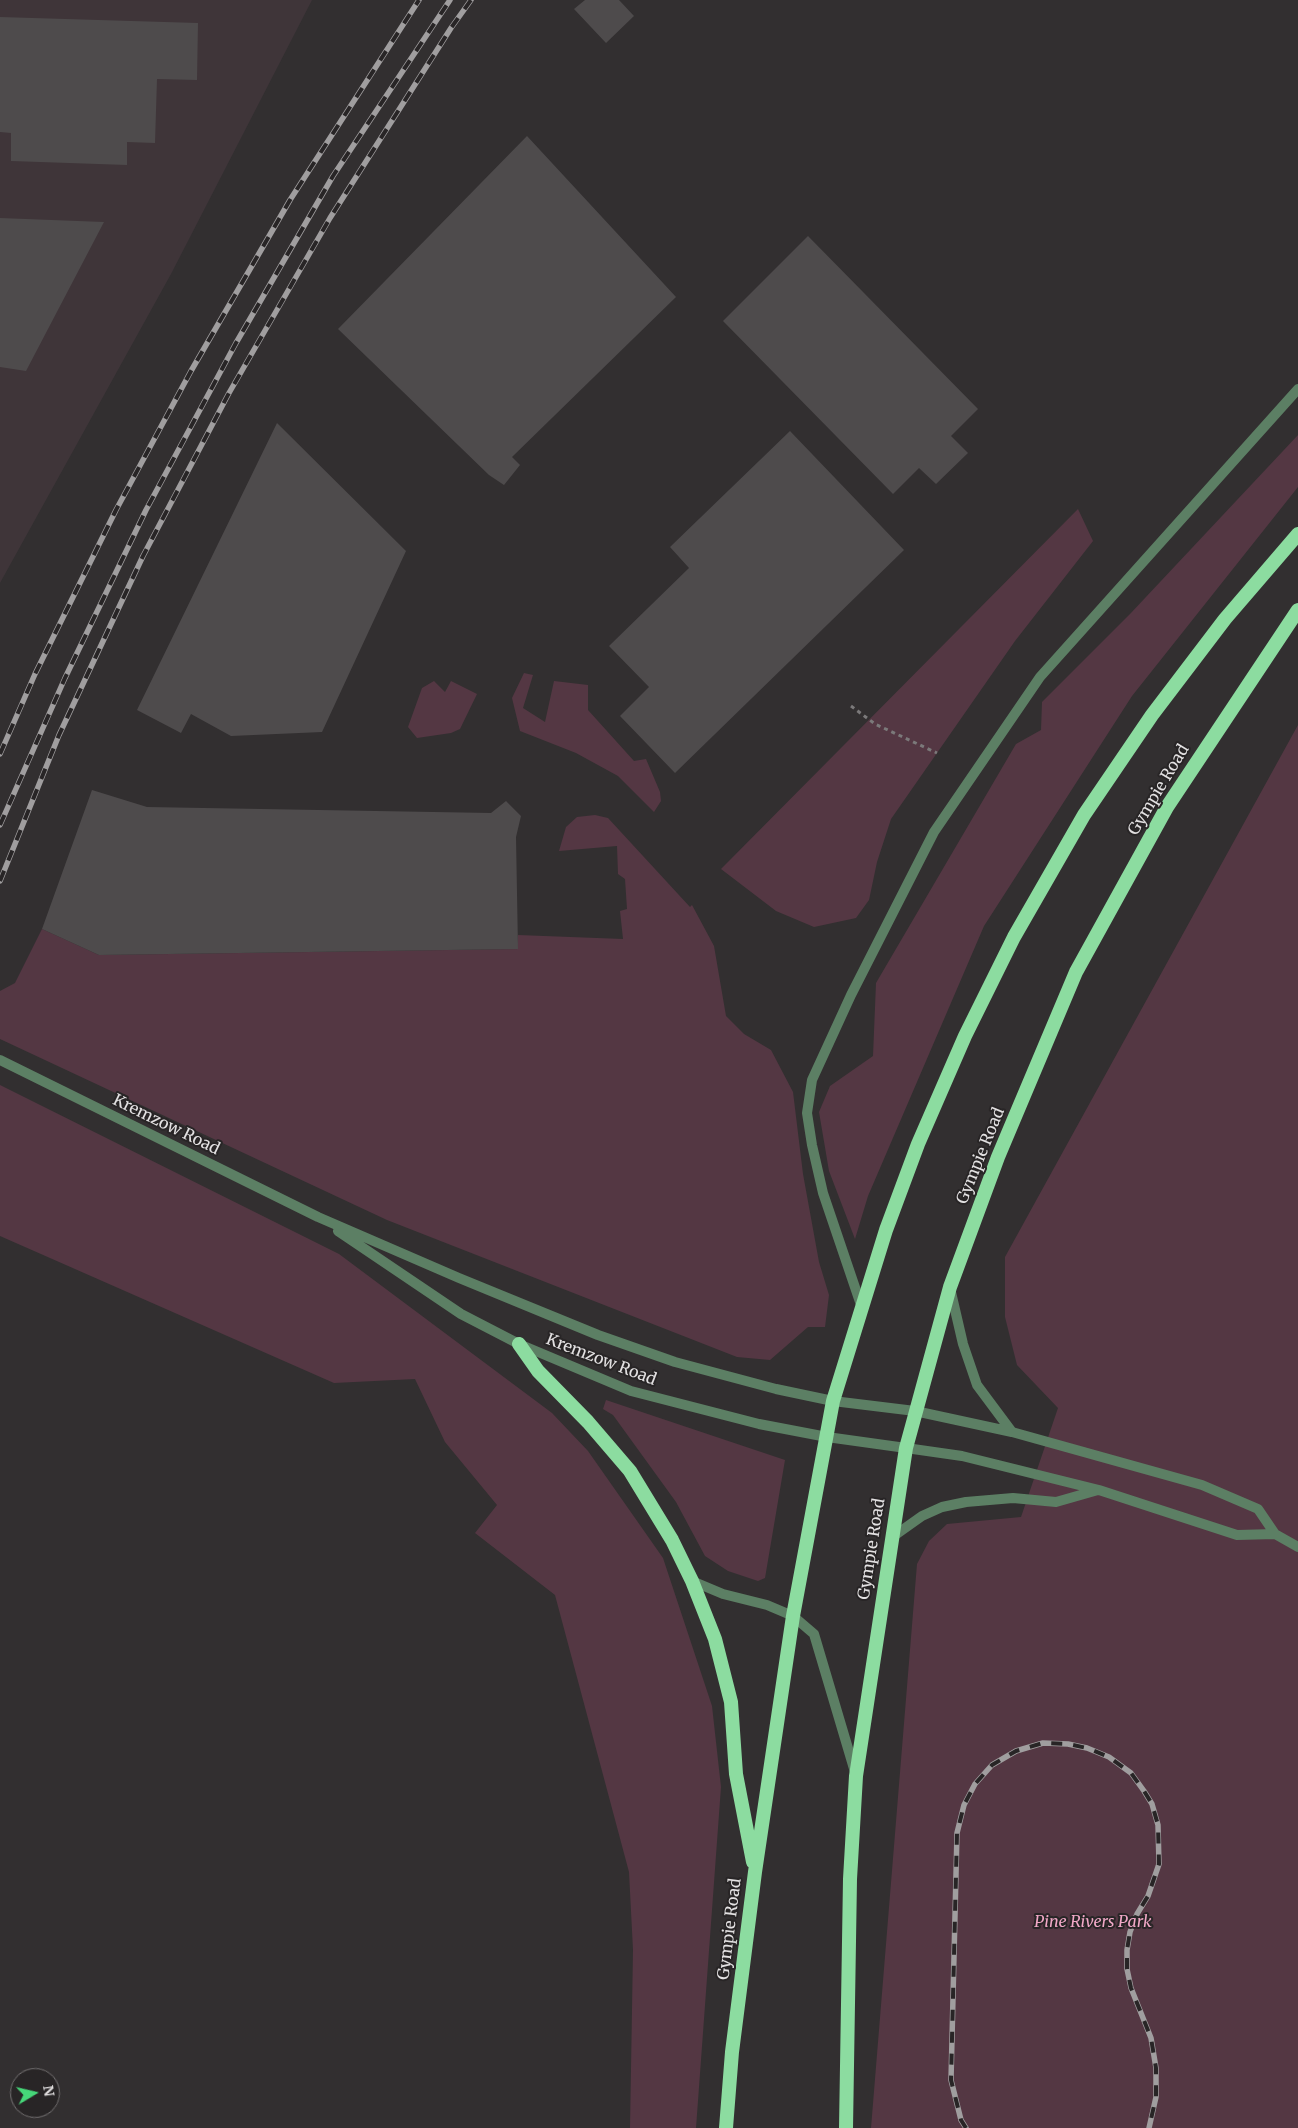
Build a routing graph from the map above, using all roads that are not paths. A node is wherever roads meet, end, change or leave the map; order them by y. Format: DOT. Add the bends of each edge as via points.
graph roads {
  1 [pos="1298,388"];
  2 [pos="1298,534"];
  3 [pos="1298,610"];
  4 [pos="0,1060"];
  5 [pos="318,1217"];
  6 [pos="950,1287"];
  7 [pos="862,1308"];
  8 [pos="519,1344"];
  9 [pos="833,1401"];
  10 [pos="915,1411"];
  11 [pos="1012,1432"];
  12 [pos="827,1437"];
  13 [pos="906,1448"];
  14 [pos="1099,1490"];
  15 [pos="1275,1534"];
  16 [pos="891,1538"];
  17 [pos="1298,1547"];
  18 [pos="692,1581"];
  19 [pos="793,1616"];
  20 [pos="856,1776"];
  21 [pos="755,1872"];
  22 [pos="726,2128"];
  23 [pos="846,2128"];
  1 -- 7 [label="street" via="1040,677 934,832 851,995 812,1080 808,1113 823,1193"];
  2 -- 7 [label="highway, Gympie Road" via="1224,619 1152,715 1084,815 1014,937 965,1036 918,1144"];
  3 -- 6 [label="highway, Gympie Road" via="1167,807 1076,972 998,1157"];
  4 -- 5 [label="street, Kremzow Road"];
  5 -- 8 [label="street, Kremzow Road" via="461,1314"];
  5 -- 9 [label="street, Kremzow Road" via="598,1335 666,1359"];
  6 -- 10 [label="highway, Gympie Road"];
  6 -- 11 [label="street" via="963,1344 977,1385"];
  7 -- 9 [label="highway, Gympie Road"];
  8 -- 12 [label="street, Kremzow Road" via="631,1391 759,1424"];
  8 -- 18 [label="highway" via="538,1371 630,1471 672,1540"];
  9 -- 10 [label="street, Kremzow Road"];
  9 -- 12 [label="highway, Gympie Road"];
  10 -- 11 [label="street, Kremzow Road"];
  10 -- 13 [label="highway, Gympie Road"];
  11 -- 15 [label="street, Kremzow Road" via="1202,1485 1258,1509"];
  12 -- 13 [label="street, Kremzow Road"];
  12 -- 19 [label="highway, Gympie Road"];
  13 -- 14 [label="street, Kremzow Road" via="962,1456"];
  13 -- 16 [label="highway, Gympie Road"];
  14 -- 15 [label="street, Kremzow Road" via="1237,1535"];
  14 -- 16 [label="street" via="1056,1502 1013,1498 966,1502 922,1516"];
  15 -- 17 [label="street"];
  16 -- 20 [label="highway, Gympie Road"];
  18 -- 19 [label="street, Gympie Road"];
  18 -- 21 [label="highway" via="715,1639 731,1702 736,1774"];
  19 -- 20 [label="street, Gympie Road" via="814,1634"];
  19 -- 21 [label="highway, Gympie Road"];
  20 -- 23 [label="highway, Gympie Road" via="850,1880"];
  21 -- 22 [label="highway, Gympie Road" via="732,2052"];
}
